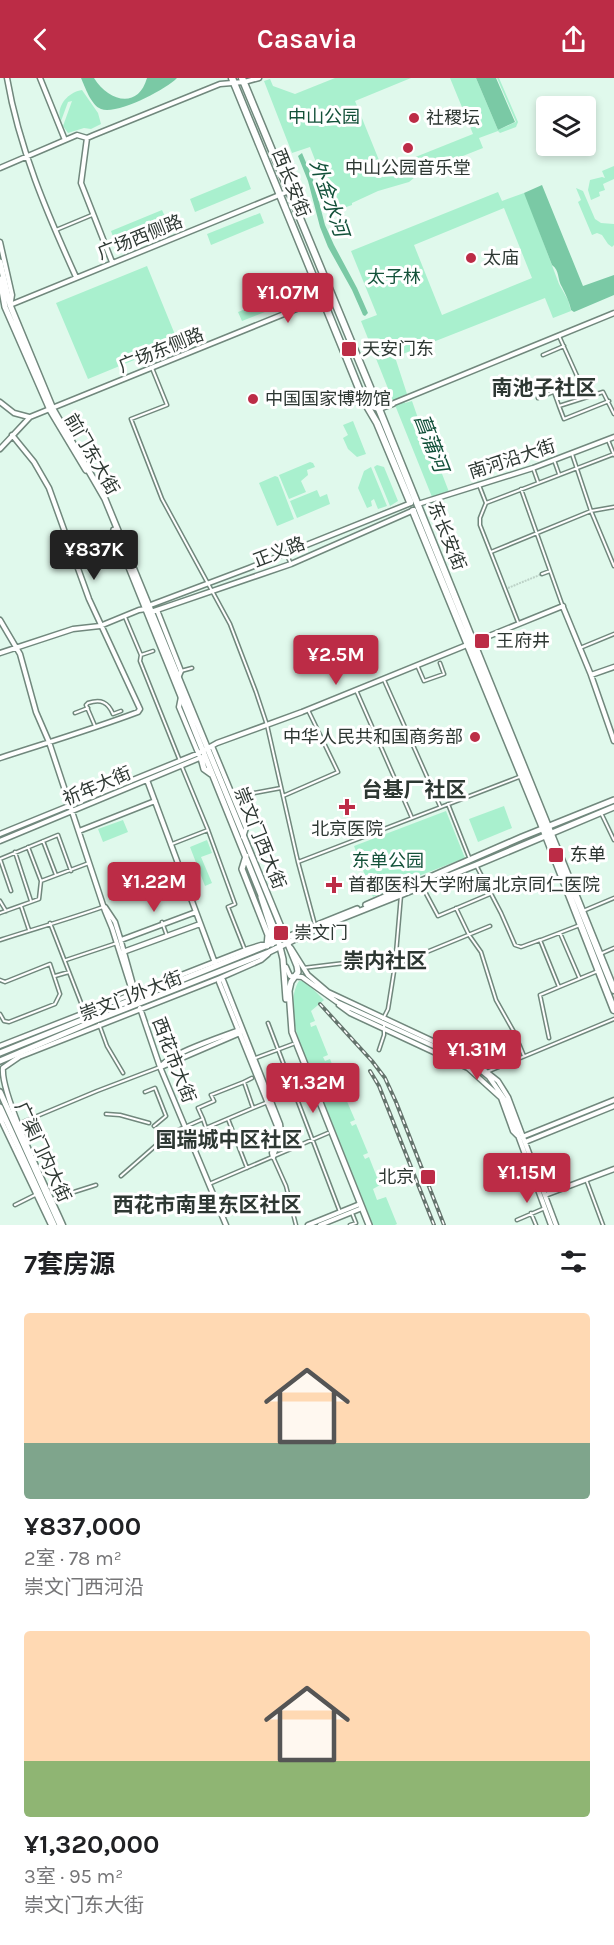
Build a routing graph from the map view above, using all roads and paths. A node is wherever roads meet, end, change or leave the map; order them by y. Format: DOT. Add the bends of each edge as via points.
graph roads {
  1 [pos="7,78"];
  2 [pos="40,78"];
  3 [pos="259,78"];
  4 [pos="243,80"];
  5 [pos="233,81"];
  6 [pos="87,138"];
  7 [pos="65,140"];
  8 [pos="26,155"];
  9 [pos="0,168"];
  10 [pos="289,191"];
  11 [pos="280,195"];
  12 [pos="92,214"];
  13 [pos="56,230"];
  14 [pos="0,242"];
  15 [pos="0,262"];
  16 [pos="112,262"];
  17 [pos="3,276"];
  18 [pos="76,277"];
  19 [pos="1,289"];
  20 [pos="331,295"];
  21 [pos="322,298"];
  22 [pos="5,307"];
  23 [pos="614,313"];
  24 [pos="559,335"];
  25 [pos="564,346"];
  26 [pos="543,356"];
  27 [pos="152,368"];
  28 [pos="579,382"];
  29 [pos="554,392"];
  30 [pos="586,396"];
  31 [pos="538,398"];
  32 [pos="609,401"];
  33 [pos="0,402"];
  34 [pos="368,406"];
  35 [pos="559,406"];
  36 [pos="52,409"];
  37 [pos="379,409"];
  38 [pos="614,414"];
  39 [pos="30,417"];
  40 [pos="12,435"];
  41 [pos="614,437"];
  42 [pos="608,440"];
  43 [pos="0,449"];
  44 [pos="572,454"];
  45 [pos="614,454"];
  46 [pos="554,460"];
  47 [pos="578,467"];
  48 [pos="533,468"];
  49 [pos="559,475"];
  50 [pos="539,483"];
  51 [pos="479,485"];
  52 [pos="521,489"];
  53 [pos="410,502"];
  54 [pos="486,503"];
  55 [pos="418,504"];
  56 [pos="614,507"];
  57 [pos="413,511"];
  58 [pos="591,511"];
  59 [pos="538,533"];
  60 [pos="491,552"];
  61 [pos="286,553"];
  62 [pos="291,564"];
  63 [pos="614,566"];
  64 [pos="550,571"];
  65 [pos="542,574"];
  66 [pos="208,583"];
  67 [pos="212,590"];
  68 [pos="563,607"];
  69 [pos="151,609"];
  70 [pos="124,616"];
  71 [pos="0,620"];
  72 [pos="519,624"];
  73 [pos="100,626"];
  74 [pos="164,627"];
  75 [pos="614,634"];
  76 [pos="162,638"];
  77 [pos="472,644"];
  78 [pos="15,647"];
  79 [pos="580,648"];
  80 [pos="153,651"];
  81 [pos="0,654"];
  82 [pos="141,655"];
  83 [pos="440,663"];
  84 [pos="417,665"];
  85 [pos="192,668"];
  86 [pos="614,668"];
  87 [pos="181,671"];
  88 [pos="591,676"];
  89 [pos="178,678"];
  90 [pos="383,678"];
  91 [pos="356,690"];
  92 [pos="88,708"];
  93 [pos="308,710"];
  94 [pos="121,711"];
  95 [pos="75,713"];
  96 [pos="267,725"];
  97 [pos="96,729"];
  98 [pos="614,741"];
  99 [pos="49,742"];
  100 [pos="204,752"];
  101 [pos="0,758"];
  102 [pos="180,764"];
  103 [pos="221,765"];
  104 [pos="147,774"];
  105 [pos="215,776"];
  106 [pos="521,776"];
  107 [pos="147,780"];
  108 [pos="280,788"];
  109 [pos="282,796"];
  110 [pos="614,800"];
  111 [pos="155,801"];
  112 [pos="232,801"];
  113 [pos="448,804"];
  114 [pos="70,805"];
  115 [pos="440,806"];
  116 [pos="614,807"];
  117 [pos="72,811"];
  118 [pos="601,812"];
  119 [pos="412,818"];
  120 [pos="208,830"];
  121 [pos="79,831"];
  122 [pos="547,831"];
  123 [pos="0,834"];
  124 [pos="614,840"];
  125 [pos="0,841"];
  126 [pos="43,841"];
  127 [pos="171,845"];
  128 [pos="28,848"];
  129 [pos="15,852"];
  130 [pos="246,856"];
  131 [pos="0,859"];
  132 [pos="471,860"];
  133 [pos="298,862"];
  134 [pos="89,863"];
  135 [pos="476,865"];
  136 [pos="71,871"];
  137 [pos="56,875"];
  138 [pos="41,881"];
  139 [pos="422,886"];
  140 [pos="260,890"];
  141 [pos="11,891"];
  142 [pos="491,894"];
  143 [pos="401,895"];
  144 [pos="614,898"];
  145 [pos="0,901"];
  146 [pos="31,902"];
  147 [pos="21,906"];
  148 [pos="104,906"];
  149 [pos="456,908"];
  150 [pos="6,911"];
  151 [pos="195,911"];
  152 [pos="583,911"];
  153 [pos="0,913"];
  154 [pos="50,923"];
  155 [pos="163,923"];
  156 [pos="200,924"];
  157 [pos="315,925"];
  158 [pos="580,925"];
  159 [pos="490,926"];
  160 [pos="29,930"];
  161 [pos="560,933"];
  162 [pos="469,935"];
  163 [pos="167,936"];
  164 [pos="0,940"];
  165 [pos="119,940"];
  166 [pos="540,940"];
  167 [pos="283,942"];
  168 [pos="270,947"];
  169 [pos="614,948"];
  170 [pos="245,950"];
  171 [pos="123,952"];
  172 [pos="600,954"];
  173 [pos="283,959"];
  174 [pos="65,960"];
  175 [pos="394,965"];
  176 [pos="303,968"];
  177 [pos="217,970"];
  178 [pos="598,970"];
  179 [pos="69,972"];
  180 [pos="55,976"];
  181 [pos="295,976"];
  182 [pos="579,978"];
  183 [pos="0,980"];
  184 [pos="559,987"];
  185 [pos="614,990"];
  186 [pos="138,1001"];
  187 [pos="614,1010"];
  188 [pos="85,1013"];
  189 [pos="0,1014"];
  190 [pos="614,1019"];
  191 [pos="97,1023"];
  192 [pos="268,1023"];
  193 [pos="384,1024"];
  194 [pos="241,1031"];
  195 [pos="37,1032"];
  196 [pos="48,1034"];
  197 [pos="549,1038"];
  198 [pos="420,1040"];
  199 [pos="292,1044"];
  200 [pos="0,1046"];
  201 [pos="278,1050"];
  202 [pos="379,1050"];
  203 [pos="2,1052"];
  204 [pos="14,1054"];
  205 [pos="524,1056"];
  206 [pos="253,1059"];
  207 [pos="3,1060"];
  208 [pos="160,1067"];
  209 [pos="3,1068"];
  210 [pos="489,1071"];
  211 [pos="123,1073"];
  212 [pos="252,1078"];
  213 [pos="244,1082"];
  214 [pos="0,1092"];
  215 [pos="145,1092"];
  216 [pos="500,1097"];
  217 [pos="614,1100"];
  218 [pos="270,1101"];
  219 [pos="614,1106"];
  220 [pos="3,1107"];
  221 [pos="253,1108"];
  222 [pos="106,1114"];
  223 [pos="0,1118"];
  224 [pos="202,1119"];
  225 [pos="228,1119"];
  226 [pos="17,1122"];
  227 [pos="149,1123"];
  228 [pos="154,1126"];
  229 [pos="186,1126"];
  230 [pos="328,1133"];
  231 [pos="521,1137"];
  232 [pos="313,1139"];
  233 [pos="523,1142"];
  234 [pos="273,1157"];
  235 [pos="247,1168"];
  236 [pos="614,1170"];
  237 [pos="121,1176"];
  238 [pos="587,1182"];
  239 [pos="209,1184"];
  240 [pos="96,1185"];
  241 [pos="37,1194"];
  242 [pos="546,1197"];
  243 [pos="52,1199"];
  244 [pos="15,1205"];
  245 [pos="360,1207"];
  246 [pos="545,1208"];
  247 [pos="340,1212"];
  248 [pos="352,1213"];
  249 [pos="531,1213"];
  250 [pos="517,1220"];
  251 [pos="53,1225"];
  252 [pos="62,1225"];
  253 [pos="226,1225"];
  254 [pos="296,1225"];
  255 [pos="308,1225"];
  256 [pos="320,1225"];
  257 [pos="350,1225"];
  258 [pos="367,1225"];
  259 [pos="536,1225"];
  260 [pos="551,1225"];
  261 [pos="556,1225"];
  262 [pos="603,1225"];
  1 -- 8 [label="street"];
  2 -- 7 [label="street"];
  3 -- 4 [label="street"];
  4 -- 5 [label="street"];
  4 -- 10 [label="highway, 西长安街"];
  5 -- 6 [label="street"];
  5 -- 11 [label="highway, 西长安街"];
  6 -- 7 [label="street" via="79,135"];
  6 -- 12 [label="street" via="80,177"];
  7 -- 8 [label="street"];
  8 -- 9 [label="street"];
  8 -- 13 [label="street"];
  10 -- 11 [label="street, 广场西侧路"];
  10 -- 20 [label="highway, 东长安街"];
  11 -- 16 [label="street, 广场西侧路"];
  11 -- 21 [label="highway, 西长安街"];
  12 -- 13 [label="street"];
  12 -- 16 [label="street"];
  13 -- 18 [label="street"];
  14 -- 17 [label="street"];
  15 -- 17 [label="main road"];
  16 -- 18 [label="street, 广场西侧路"];
  17 -- 19 [label="main road"];
  17 -- 22 [label="main road"];
  18 -- 22 [label="street, 广场西侧路"];
  19 -- 22 [label="main road"];
  20 -- 21 [label="street, 广场东侧路"];
  20 -- 37 [label="highway, 东长安街"];
  21 -- 27 [label="street, 广场东侧路"];
  21 -- 34 [label="highway, 东长安街"];
  22 -- 36 [label="main road, 前门东大街"];
  23 -- 24 [label="street"];
  24 -- 25 [label="street"];
  24 -- 37 [label="street"];
  25 -- 26 [label="street"];
  25 -- 28 [label="street"];
  27 -- 36 [label="street, 广场东侧路"];
  27 -- 66 [label="street" via="167,405 131,419 162,499"];
  28 -- 29 [label="street"];
  28 -- 30 [label="street"];
  29 -- 31 [label="street"];
  29 -- 35 [label="street"];
  30 -- 32 [label="street" via="603,392"];
  30 -- 35 [label="street"];
  32 -- 35 [label="street" via="564,419"];
  32 -- 38 [label="street"];
  33 -- 39 [label="street" via="14,413"];
  34 -- 37 [label="street"];
  34 -- 53 [label="highway, 东长安街"];
  36 -- 39 [label="street, 广场东侧路"];
  36 -- 69 [label="main road, 前门东大街" via="102,501"];
  37 -- 55 [label="highway, 东长安街"];
  39 -- 40 [label="street"];
  40 -- 43 [label="street"];
  40 -- 73 [label="street" via="49,488"];
  41 -- 42 [label="street, 南河沿大街"];
  42 -- 44 [label="street, 南河沿大街"];
  42 -- 45 [label="street"];
  44 -- 46 [label="street, 南河沿大街"];
  44 -- 47 [label="street"];
  45 -- 47 [label="street"];
  46 -- 48 [label="street, 南河沿大街"];
  46 -- 49 [label="street"];
  47 -- 49 [label="street"];
  47 -- 58 [label="street"];
  48 -- 50 [label="street"];
  48 -- 51 [label="street, 南河沿大街"];
  49 -- 50 [label="street"];
  50 -- 52 [label="street"];
  51 -- 54 [label="street"];
  51 -- 55 [label="street, 南河沿大街"];
  52 -- 54 [label="street"];
  52 -- 59 [label="street"];
  53 -- 55 [label="street"];
  53 -- 57 [label="main road, 东长安街"];
  53 -- 61 [label="street, 正义路"];
  54 -- 60 [label="street" via="479,521"];
  55 -- 57 [label="street"];
  55 -- 77 [label="highway, 东长安街"];
  56 -- 58 [label="street"];
  57 -- 62 [label="street, 正义路"];
  57 -- 77 [label="highway, 东长安街"];
  58 -- 59 [label="street"];
  58 -- 63 [label="street"];
  59 -- 60 [label="street"];
  59 -- 64 [label="street"];
  60 -- 72 [label="street"];
  61 -- 62 [label="street"];
  61 -- 66 [label="street, 正义路"];
  62 -- 67 [label="street, 正义路"];
  64 -- 65 [label="street"];
  64 -- 68 [label="street"];
  66 -- 67 [label="street"];
  66 -- 69 [label="street, 正义路"];
  67 -- 69 [label="street, 正义路"];
  67 -- 96 [label="street" via="230,624"];
  68 -- 72 [label="street"];
  68 -- 77 [label="street"];
  68 -- 79 [label="street"];
  69 -- 70 [label="street"];
  69 -- 74 [label="street"];
  69 -- 76 [label="main road, 前门东大街"];
  69 -- 100 [label="main road, 前门东大街"];
  70 -- 73 [label="street"];
  70 -- 82 [label="street"];
  71 -- 78 [label="street"];
  72 -- 77 [label="street"];
  73 -- 78 [label="street" via="73,629"];
  73 -- 97 [label="street" via="140,709"];
  74 -- 76 [label="street"];
  74 -- 87 [label="street"];
  75 -- 79 [label="street"];
  76 -- 89 [label="main road, 前门东大街"];
  77 -- 84 [label="street, 祈年大街"];
  77 -- 106 [label="highway, 东长安街"];
  77 -- 122 [label="highway, 东长安街"];
  78 -- 81 [label="street"];
  78 -- 99 [label="street"];
  79 -- 88 [label="street"];
  80 -- 82 [label="street"];
  82 -- 102 [label="street"];
  83 -- 84 [label="street" via="444,674 424,681"];
  84 -- 90 [label="street, 祈年大街"];
  85 -- 87 [label="street"];
  86 -- 88 [label="street"];
  87 -- 89 [label="street"];
  88 -- 98 [label="street"];
  89 -- 100 [label="main road, 前门东大街"];
  90 -- 91 [label="street, 祈年大街"];
  90 -- 115 [label="street"];
  91 -- 93 [label="street, 祈年大街"];
  91 -- 119 [label="street"];
  92 -- 94 [label="street" via="88,703 104,701 113,714"];
  92 -- 95 [label="street"];
  92 -- 97 [label="street"];
  93 -- 96 [label="street, 祈年大街"];
  93 -- 109 [label="street" via="338,772"];
  96 -- 100 [label="street, 祈年大街"];
  96 -- 108 [label="street"];
  97 -- 99 [label="street"];
  99 -- 101 [label="street"];
  99 -- 114 [label="street"];
  100 -- 102 [label="street, 祈年大街"];
  100 -- 103 [label="street"];
  100 -- 105 [label="main road, 崇文门西大街"];
  100 -- 105 [label="main road" via="204,769"];
  102 -- 104 [label="street, 祈年大街"];
  102 -- 107 [label="street, 祈年大街"];
  102 -- 120 [label="street"];
  103 -- 105 [label="street"];
  103 -- 112 [label="street"];
  104 -- 107 [label="street"];
  104 -- 114 [label="street, 祈年大街"];
  105 -- 112 [label="main road, 崇文门西大街"];
  105 -- 130 [label="main road, 崇文门西大街"];
  106 -- 113 [label="street"];
  106 -- 122 [label="highway, 东长安街"];
  107 -- 111 [label="street"];
  107 -- 117 [label="street, 祈年大街"];
  108 -- 109 [label="street"];
  108 -- 112 [label="street"];
  109 -- 133 [label="street"];
  110 -- 122 [label="main road"];
  111 -- 121 [label="street"];
  111 -- 127 [label="street"];
  112 -- 167 [label="main road, 崇文门西大街"];
  113 -- 115 [label="street"];
  113 -- 132 [label="street"];
  114 -- 117 [label="street"];
  114 -- 123 [label="street, 祈年大街"];
  115 -- 119 [label="street"];
  116 -- 118 [label="main road"];
  117 -- 121 [label="street"];
  117 -- 125 [label="street, 祈年大街"];
  118 -- 122 [label="main road"];
  118 -- 124 [label="street"];
  119 -- 133 [label="street"];
  120 -- 127 [label="street"];
  120 -- 170 [label="street" via="235,904 228,908"];
  121 -- 134 [label="street"];
  122 -- 132 [label="main road"];
  122 -- 135 [label="main road"];
  122 -- 152 [label="highway"];
  122 -- 158 [label="highway"];
  126 -- 128 [label="street"];
  126 -- 136 [label="street" via="58,835"];
  126 -- 137 [label="street"];
  127 -- 151 [label="street"];
  128 -- 129 [label="street"];
  128 -- 138 [label="street"];
  129 -- 131 [label="street"];
  129 -- 146 [label="street"];
  130 -- 140 [label="main road, 崇文门西大街"];
  130 -- 168 [label="main road" via="242,869"];
  131 -- 141 [label="street"];
  132 -- 157 [label="main road"];
  133 -- 157 [label="street"];
  134 -- 136 [label="street"];
  134 -- 148 [label="street"];
  135 -- 139 [label="main road"];
  135 -- 142 [label="street"];
  136 -- 137 [label="street"];
  137 -- 138 [label="street"];
  138 -- 146 [label="street" via="39,898"];
  139 -- 143 [label="main road"];
  139 -- 149 [label="street" via="438,916"];
  140 -- 167 [label="main road, 崇文门西大街"];
  140 -- 168 [label="main road" via="273,935"];
  142 -- 149 [label="street"];
  142 -- 166 [label="street" via="515,945"];
  143 -- 167 [label="main road"];
  143 -- 175 [label="street"];
  144 -- 152 [label="street"];
  145 -- 150 [label="street"];
  146 -- 147 [label="street"];
  147 -- 150 [label="street"];
  147 -- 160 [label="street"];
  148 -- 154 [label="street"];
  148 -- 165 [label="street" via="115,922"];
  149 -- 162 [label="street"];
  150 -- 153 [label="street"];
  151 -- 155 [label="street"];
  151 -- 156 [label="street"];
  152 -- 172 [label="highway"];
  154 -- 160 [label="street"];
  154 -- 174 [label="street"];
  155 -- 163 [label="street"];
  155 -- 165 [label="street"];
  156 -- 163 [label="street"];
  156 -- 177 [label="street"];
  157 -- 167 [label="main road"];
  158 -- 161 [label="street"];
  158 -- 178 [label="highway"];
  159 -- 162 [label="street"];
  160 -- 164 [label="street"];
  161 -- 166 [label="street"];
  161 -- 182 [label="street"];
  162 -- 175 [label="street"];
  162 -- 205 [label="street" via="481,952 495,1000"];
  163 -- 171 [label="street"];
  165 -- 171 [label="street"];
  165 -- 174 [label="street"];
  165 -- 186 [label="street"];
  166 -- 184 [label="street"];
  167 -- 168 [label="main road, 崇文门外大街"];
  167 -- 173 [label="main road"];
  167 -- 176 [label="street"];
  167 -- 181 [label="main road" via="298,968"];
  168 -- 170 [label="street, 崇文门外大街" via="261,945"];
  168 -- 177 [label="main road, 崇文门外大街"];
  169 -- 172 [label="street"];
  170 -- 177 [label="street, 崇文门外大街"];
  171 -- 186 [label="street"];
  172 -- 185 [label="highway"];
  173 -- 181 [label="street" via="288,975"];
  173 -- 199 [label="main road"];
  174 -- 179 [label="street"];
  175 -- 176 [label="street" via="352,962"];
  175 -- 193 [label="street"];
  176 -- 193 [label="street" via="328,992"];
  177 -- 186 [label="main road, 崇文门外大街"];
  177 -- 186 [label="street, 崇文门外大街"];
  177 -- 194 [label="street"];
  178 -- 182 [label="street"];
  178 -- 187 [label="highway"];
  179 -- 180 [label="street"];
  179 -- 188 [label="street"];
  180 -- 183 [label="street" via="50,964 5,982"];
  180 -- 189 [label="street" via="60,994 57,1002 9,1022"];
  181 -- 193 [label="street"];
  181 -- 245 [label="main road" via="290,991 292,1032"];
  182 -- 184 [label="street"];
  184 -- 197 [label="street" via="540,995"];
  186 -- 188 [label="street, 崇文门外大街"];
  186 -- 191 [label="main road, 崇文门外大街"];
  186 -- 196 [label="main road, 崇文门外大街"];
  186 -- 208 [label="street, 西花市大街"];
  188 -- 195 [label="street, 崇文门外大街"];
  190 -- 205 [label="street"];
  191 -- 204 [label="main road, 崇文门外大街"];
  191 -- 209 [label="street, 崇文门外大街" via="19,1057"];
  191 -- 211 [label="street"];
  192 -- 201 [label="street"];
  193 -- 198 [label="street"];
  193 -- 202 [label="street"];
  193 -- 210 [label="street" via="470,1058"];
  193 -- 216 [label="street" via="468,1068"];
  194 -- 206 [label="street"];
  194 -- 208 [label="street" via="183,1053"];
  194 -- 218 [label="street"];
  195 -- 196 [label="main road"];
  195 -- 200 [label="street, 崇文门外大街"];
  196 -- 203 [label="main road, 崇文门外大街"];
  198 -- 216 [label="street" via="476,1068"];
  198 -- 231 [label="street" via="473,1064 489,1077 503,1096"];
  199 -- 201 [label="street"];
  199 -- 230 [label="main road"];
  201 -- 206 [label="street"];
  201 -- 232 [label="street"];
  203 -- 207 [label="main road"];
  204 -- 207 [label="main road, 崇文门外大街"];
  204 -- 209 [label="main road"];
  205 -- 210 [label="street"];
  206 -- 218 [label="street"];
  208 -- 226 [label="street"];
  208 -- 229 [label="street, 西花市大街"];
  209 -- 226 [label="street, 广渠门内大街"];
  210 -- 231 [label="street" via="504,1089"];
  212 -- 213 [label="street"];
  213 -- 221 [label="street"];
  213 -- 224 [label="street" via="211,1095 214,1101 198,1108"];
  214 -- 220 [label="main road, 广渠门内大街"];
  215 -- 228 [label="street" via="154,1088 166,1116"];
  216 -- 231 [label="street" via="513,1131"];
  217 -- 231 [label="street"];
  218 -- 221 [label="street"];
  218 -- 234 [label="street" via="277,1129"];
  219 -- 233 [label="street"];
  220 -- 226 [label="main road"];
  220 -- 251 [label="main road, 广渠门内大街"];
  220 -- 252 [label="main road, 广渠门内大街"];
  221 -- 225 [label="street"];
  222 -- 227 [label="street"];
  223 -- 241 [label="street, 广渠门内大街"];
  224 -- 225 [label="street" via="206,1128"];
  224 -- 229 [label="street"];
  225 -- 235 [label="street"];
  226 -- 243 [label="street, 广渠门内大街"];
  229 -- 237 [label="street" via="165,1137"];
  229 -- 239 [label="street, 西花市大街"];
  230 -- 232 [label="street"];
  230 -- 245 [label="main road"];
  231 -- 233 [label="street"];
  232 -- 234 [label="street"];
  232 -- 247 [label="street"];
  233 -- 242 [label="street"];
  233 -- 246 [label="street"];
  234 -- 235 [label="street"];
  234 -- 254 [label="street" via="286,1186"];
  235 -- 239 [label="street"];
  236 -- 238 [label="street"];
  236 -- 242 [label="street"];
  238 -- 242 [label="street"];
  238 -- 262 [label="street"];
  239 -- 253 [label="street, 西花市大街"];
  240 -- 243 [label="street"];
  241 -- 244 [label="street"];
  241 -- 251 [label="street, 广渠门内大街"];
  242 -- 261 [label="street"];
  243 -- 252 [label="street, 广渠门内大街"];
  245 -- 247 [label="street"];
  245 -- 248 [label="street"];
  245 -- 258 [label="main road"];
  246 -- 249 [label="street"];
  246 -- 260 [label="street"];
  247 -- 255 [label="street"];
  248 -- 256 [label="street"];
  248 -- 257 [label="street" via="356,1223"];
  249 -- 250 [label="street"];
  249 -- 259 [label="street"];
}
